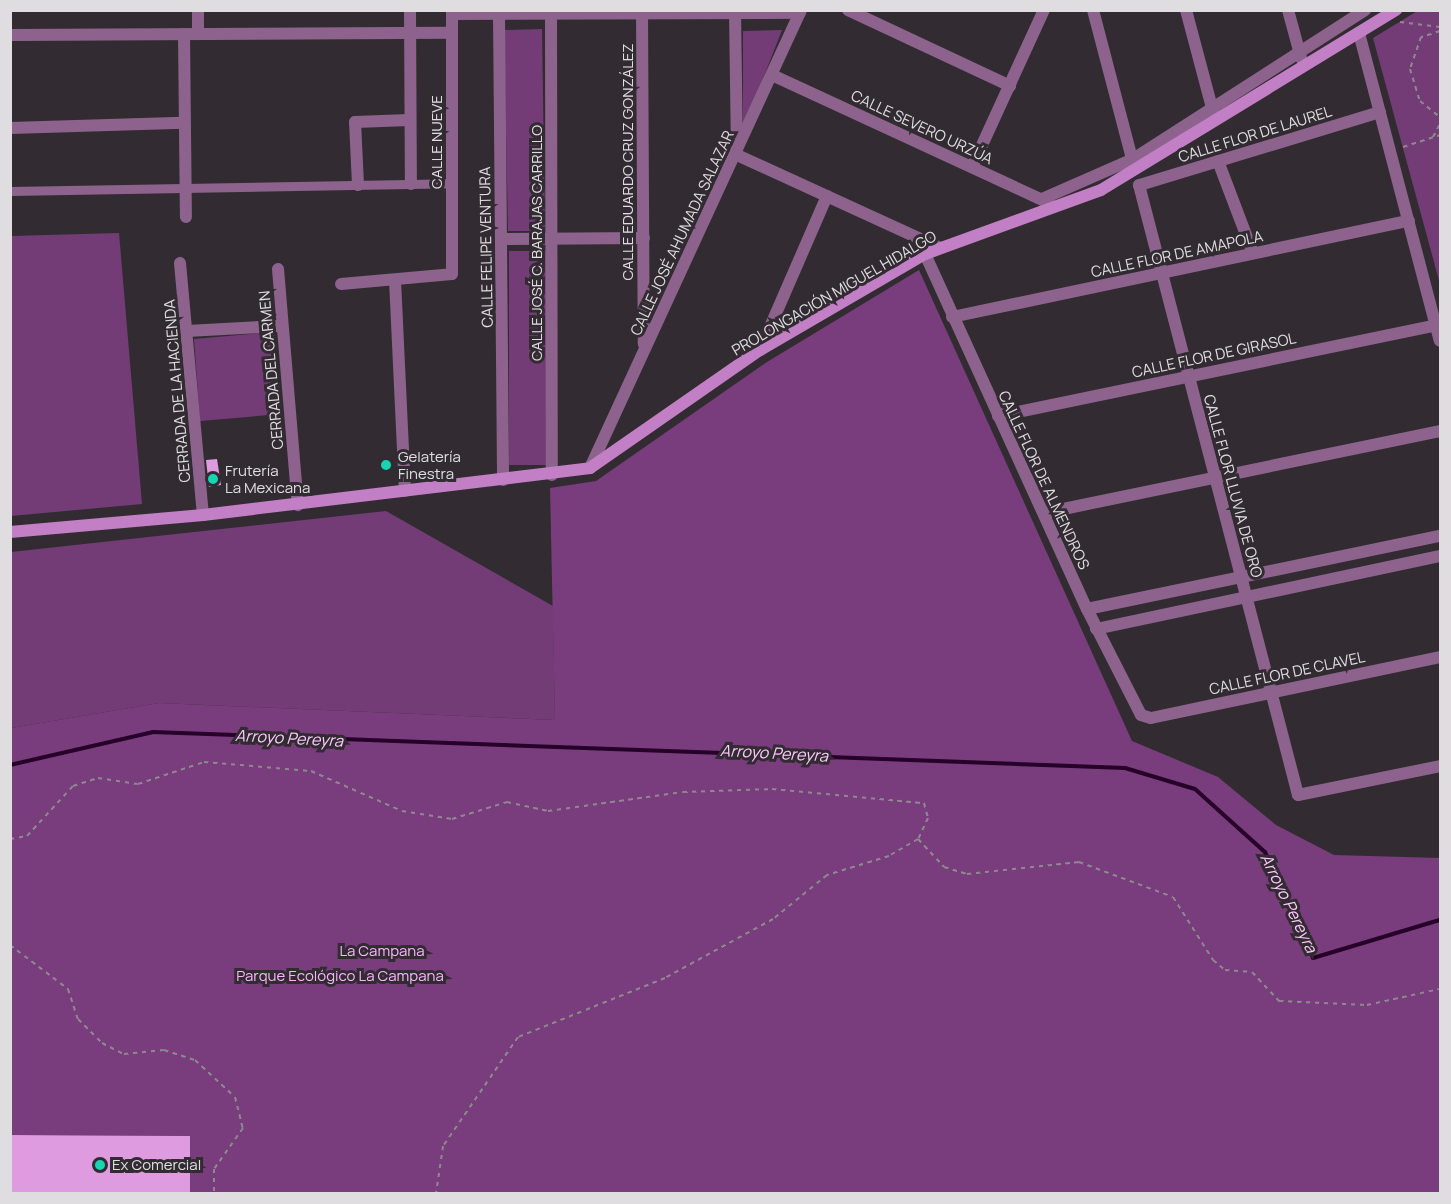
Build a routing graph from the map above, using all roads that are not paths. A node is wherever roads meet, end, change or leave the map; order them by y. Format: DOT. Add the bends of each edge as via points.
graph roads {
  1 [pos="198,10"];
  2 [pos="410,10"];
  3 [pos="848,10"];
  4 [pos="1044,10"];
  5 [pos="1093,10"];
  6 [pos="1186,10"];
  7 [pos="1288,10"];
  8 [pos="1365,10"];
  9 [pos="452,12"];
  10 [pos="551,12"];
  11 [pos="642,12"];
  12 [pos="735,12"];
  13 [pos="800,12"];
  14 [pos="499,14"];
  15 [pos="1392,15"];
  16 [pos="409,33"];
  17 [pos="452,33"];
  18 [pos="1359,33"];
  19 [pos="184,34"];
  20 [pos="198,34"];
  21 [pos="10,35"];
  22 [pos="1299,53"];
  23 [pos="1303,68"];
  24 [pos="772,75"];
  25 [pos="1010,86"];
  26 [pos="1212,109"];
  27 [pos="1380,112"];
  28 [pos="410,120"];
  29 [pos="1216,122"];
  30 [pos="183,123"];
  31 [pos="10,128"];
  32 [pos="736,154"];
  33 [pos="1218,161"];
  34 [pos="1134,165"];
  35 [pos="972,167"];
  36 [pos="452,183"];
  37 [pos="411,184"];
  38 [pos="358,185"];
  39 [pos="1139,185"];
  40 [pos="186,190"];
  41 [pos="10,191"];
  42 [pos="827,196"];
  43 [pos="1042,199"];
  44 [pos="1059,207"];
  45 [pos="186,217"];
  46 [pos="1409,221"];
  47 [pos="644,238"];
  48 [pos="501,239"];
  49 [pos="552,240"];
  50 [pos="938,247"];
  51 [pos="925,254"];
  52 [pos="1253,254"];
  53 [pos="180,263"];
  54 [pos="278,269"];
  55 [pos="1162,273"];
  56 [pos="395,280"];
  57 [pos="341,284"];
  58 [pos="952,317"];
  59 [pos="1436,325"];
  60 [pos="279,326"];
  61 [pos="187,331"];
  62 [pos="1440,341"];
  63 [pos="644,348"];
  64 [pos="760,350"];
  65 [pos="1189,376"];
  66 [pos="998,416"];
  67 [pos="1440,431"];
  68 [pos="590,468"];
  69 [pos="552,475"];
  70 [pos="1215,478"];
  71 [pos="503,480"];
  72 [pos="405,491"];
  73 [pos="298,505"];
  74 [pos="1044,513"];
  75 [pos="203,515"];
  76 [pos="10,532"];
  77 [pos="1440,536"];
  78 [pos="1440,556"];
  79 [pos="1241,577"];
  80 [pos="1246,597"];
  81 [pos="1086,609"];
  82 [pos="1096,629"];
  83 [pos="1440,657"];
  84 [pos="1271,692"];
  85 [pos="1141,715"];
  86 [pos="1440,766"];
  1 -- 20 [label="street"];
  2 -- 16 [label="street"];
  3 -- 25 [label="street"];
  4 -- 25 [label="street"];
  5 -- 34 [label="street"];
  6 -- 26 [label="street"];
  7 -- 22 [label="street"];
  8 -- 22 [label="street"];
  9 -- 14 [label="street"];
  9 -- 17 [label="street, CALLE NUEVE"];
  10 -- 11 [label="street"];
  10 -- 14 [label="street"];
  10 -- 49 [label="street, CALLE JOSÉ C. BARAJAS CARRILLO"];
  11 -- 12 [label="street"];
  11 -- 47 [label="street, CALLE EDUARDO CRUZ GONZÁLEZ"];
  12 -- 13 [label="street"];
  12 -- 32 [label="street"];
  13 -- 24 [label="street, CALLE JOSÉ AHUMADA SALAZAR"];
  14 -- 48 [label="street, CALLE FELIPE VENTURA"];
  15 -- 18 [label="main road, PROLONGACIÓN MIGUEL HIDALGO"];
  16 -- 17 [label="street"];
  16 -- 20 [label="street"];
  16 -- 28 [label="street"];
  17 -- 36 [label="street, CALLE NUEVE"];
  18 -- 23 [label="main road, PROLONGACIÓN MIGUEL HIDALGO"];
  18 -- 27 [label="street"];
  19 -- 20 [label="street"];
  19 -- 21 [label="street"];
  19 -- 30 [label="street"];
  22 -- 23 [label="street"];
  22 -- 26 [label="street"];
  23 -- 29 [label="main road, PROLONGACIÓN MIGUEL HIDALGO"];
  24 -- 32 [label="street, CALLE JOSÉ AHUMADA SALAZAR"];
  24 -- 35 [label="street, CALLE SEVERO URZÚA"];
  25 -- 35 [label="street"];
  26 -- 29 [label="street"];
  26 -- 34 [label="street"];
  27 -- 33 [label="street, CALLE FLOR DE LAUREL"];
  27 -- 46 [label="street"];
  28 -- 37 [label="street"];
  28 -- 38 [label="street" via="355,122"];
  29 -- 34 [label="main road, PROLONGACIÓN MIGUEL HIDALGO"];
  30 -- 31 [label="street"];
  30 -- 40 [label="street"];
  32 -- 42 [label="street"];
  32 -- 63 [label="street, CALLE JOSÉ AHUMADA SALAZAR"];
  33 -- 39 [label="street, CALLE FLOR DE LAUREL"];
  33 -- 52 [label="street"];
  34 -- 43 [label="street"];
  34 -- 44 [label="main road, PROLONGACIÓN MIGUEL HIDALGO"];
  35 -- 43 [label="street, CALLE SEVERO URZÚA"];
  36 -- 37 [label="street"];
  36 -- 56 [label="street, CALLE NUEVE" via="452,274"];
  37 -- 38 [label="street"];
  38 -- 40 [label="street"];
  39 -- 55 [label="street, CALLE FLOR LLUVIA DE ORO"];
  40 -- 41 [label="street"];
  40 -- 45 [label="street"];
  42 -- 50 [label="street"];
  42 -- 64 [label="street"];
  43 -- 44 [label="street, CALLE SEVERO URZÚA"];
  44 -- 50 [label="main road, PROLONGACIÓN MIGUEL HIDALGO"];
  46 -- 52 [label="street, CALLE FLOR DE AMAPOLA"];
  46 -- 59 [label="street"];
  47 -- 49 [label="street"];
  47 -- 63 [label="street, CALLE EDUARDO CRUZ GONZÁLEZ"];
  48 -- 49 [label="street"];
  48 -- 71 [label="street, CALLE FELIPE VENTURA"];
  49 -- 69 [label="street, CALLE JOSÉ C. BARAJAS CARRILLO"];
  50 -- 51 [label="main road, PROLONGACIÓN MIGUEL HIDALGO"];
  51 -- 58 [label="street, CALLE FLOR DE ALMENDROS"];
  51 -- 64 [label="main road, PROLONGACIÓN MIGUEL HIDALGO"];
  52 -- 55 [label="street, CALLE FLOR DE AMAPOLA"];
  53 -- 61 [label="street, CERRADA DE LA HACIENDA"];
  54 -- 60 [label="street, CERRADA DEL CARMEN"];
  55 -- 58 [label="street, CALLE FLOR DE AMAPOLA"];
  55 -- 65 [label="street, CALLE FLOR LLUVIA DE ORO"];
  56 -- 57 [label="street"];
  56 -- 72 [label="street"];
  58 -- 66 [label="street, CALLE FLOR DE ALMENDROS"];
  59 -- 62 [label="street"];
  59 -- 65 [label="street, CALLE FLOR DE GIRASOL"];
  60 -- 61 [label="street"];
  60 -- 73 [label="street, CERRADA DEL CARMEN"];
  61 -- 75 [label="street, CERRADA DE LA HACIENDA"];
  63 -- 68 [label="street, CALLE JOSÉ AHUMADA SALAZAR"];
  64 -- 68 [label="main road, PROLONGACIÓN MIGUEL HIDALGO"];
  65 -- 66 [label="street, CALLE FLOR DE GIRASOL"];
  65 -- 70 [label="street, CALLE FLOR LLUVIA DE ORO"];
  66 -- 74 [label="street, CALLE FLOR DE ALMENDROS"];
  67 -- 70 [label="street"];
  68 -- 69 [label="main road, PROLONGACIÓN MIGUEL HIDALGO"];
  69 -- 71 [label="main road, PROLONGACIÓN MIGUEL HIDALGO"];
  70 -- 74 [label="street"];
  70 -- 79 [label="street, CALLE FLOR LLUVIA DE ORO"];
  71 -- 72 [label="main road, PROLONGACIÓN MIGUEL HIDALGO"];
  72 -- 73 [label="main road, PROLONGACIÓN MIGUEL HIDALGO"];
  73 -- 75 [label="main road, PROLONGACIÓN MIGUEL HIDALGO"];
  74 -- 81 [label="street, CALLE FLOR DE ALMENDROS"];
  75 -- 76 [label="main road, PROLONGACIÓN MIGUEL HIDALGO"];
  77 -- 79 [label="street"];
  78 -- 80 [label="street"];
  79 -- 80 [label="street, CALLE FLOR LLUVIA DE ORO"];
  79 -- 81 [label="street"];
  80 -- 82 [label="street"];
  80 -- 84 [label="street, CALLE FLOR LLUVIA DE ORO"];
  81 -- 82 [label="street, CALLE FLOR DE ALMENDROS"];
  82 -- 85 [label="street, CALLE FLOR DE ALMENDROS"];
  83 -- 84 [label="street, CALLE FLOR DE CLAVEL"];
  84 -- 85 [label="street, CALLE FLOR DE CLAVEL" via="1151,718"];
  84 -- 86 [label="street, CALLE FLOR LLUVIA DE ORO" via="1298,795"];
}
